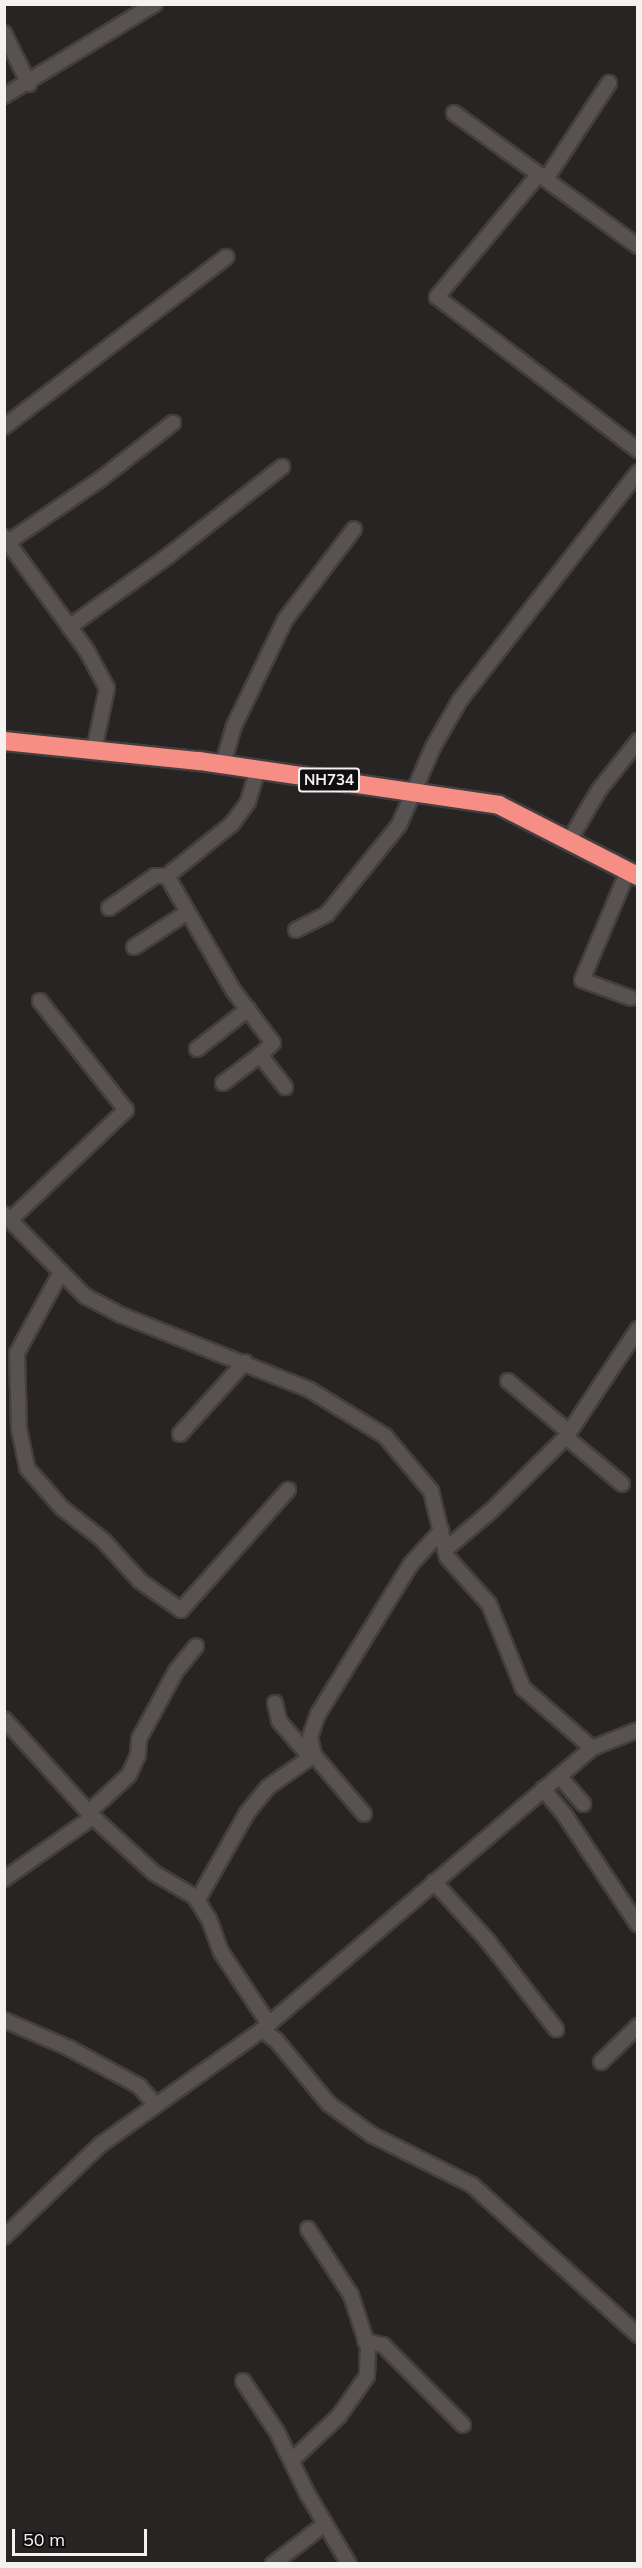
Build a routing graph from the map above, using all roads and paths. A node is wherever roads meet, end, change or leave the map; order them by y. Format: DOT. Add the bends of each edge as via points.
graph roads {
  1 [pos="155,4"];
  2 [pos="4,33"];
  3 [pos="609,83"];
  4 [pos="29,84"];
  5 [pos="4,96"];
  6 [pos="454,113"];
  7 [pos="542,177"];
  8 [pos="638,246"];
  9 [pos="226,257"];
  10 [pos="173,423"];
  11 [pos="4,427"];
  12 [pos="638,450"];
  13 [pos="282,467"];
  14 [pos="638,472"];
  15 [pos="354,529"];
  16 [pos="6,540"];
  17 [pos="69,627"];
  18 [pos="4,741"];
  19 [pos="638,741"];
  20 [pos="94,750"];
  21 [pos="223,764"];
  22 [pos="258,769"];
  23 [pos="413,792"];
  24 [pos="568,841"];
  25 [pos="633,873"];
  26 [pos="167,876"];
  27 [pos="109,908"];
  28 [pos="189,912"];
  29 [pos="296,930"];
  30 [pos="134,947"];
  31 [pos="631,998"];
  32 [pos="40,1001"];
  33 [pos="248,1009"];
  34 [pos="197,1049"];
  35 [pos="260,1055"];
  36 [pos="223,1083"];
  37 [pos="285,1087"];
  38 [pos="7,1217"];
  39 [pos="61,1272"];
  40 [pos="638,1329"];
  41 [pos="17,1353"];
  42 [pos="4,1361"];
  43 [pos="245,1362"];
  44 [pos="508,1381"];
  45 [pos="180,1434"];
  46 [pos="567,1435"];
  47 [pos="622,1484"];
  48 [pos="288,1490"];
  49 [pos="441,1532"];
  50 [pos="445,1550"];
  51 [pos="196,1646"];
  52 [pos="275,1703"];
  53 [pos="4,1719"];
  54 [pos="638,1730"];
  55 [pos="592,1748"];
  56 [pos="312,1756"];
  57 [pos="559,1776"];
  58 [pos="543,1789"];
  59 [pos="583,1804"];
  60 [pos="91,1814"];
  61 [pos="364,1814"];
  62 [pos="4,1879"];
  63 [pos="434,1882"];
  64 [pos="197,1901"];
  65 [pos="638,1925"];
  66 [pos="4,2020"];
  67 [pos="638,2026"];
  68 [pos="266,2027"];
  69 [pos="556,2029"];
  70 [pos="602,2062"];
  71 [pos="156,2105"];
  72 [pos="308,2229"];
  73 [pos="4,2237"];
  74 [pos="638,2335"];
  75 [pos="365,2341"];
  76 [pos="243,2381"];
  77 [pos="463,2425"];
  78 [pos="291,2461"];
  79 [pos="325,2524"];
  80 [pos="273,2564"];
  81 [pos="349,2564"];
  1 -- 4 [label="street"];
  2 -- 4 [label="street"];
  3 -- 7 [label="street"];
  4 -- 5 [label="street"];
  6 -- 7 [label="street"];
  7 -- 8 [label="street"];
  7 -- 12 [label="street" via="437,297"];
  9 -- 11 [label="street"];
  10 -- 16 [label="street" via="102,478"];
  13 -- 17 [label="street"];
  14 -- 23 [label="street" via="460,700"];
  15 -- 21 [label="street" via="285,620 234,726"];
  16 -- 17 [label="street"];
  17 -- 20 [label="street" via="107,688"];
  18 -- 20 [label="highway, NH734"];
  19 -- 24 [label="street" via="599,790"];
  20 -- 21 [label="highway, NH734"];
  21 -- 22 [label="highway, NH734"];
  22 -- 23 [label="highway, NH734"];
  22 -- 26 [label="street" via="248,802 233,824"];
  23 -- 24 [label="highway, NH734" via="499,805"];
  23 -- 29 [label="street" via="399,825 327,914"];
  24 -- 25 [label="highway, NH734"];
  25 -- 31 [label="street" via="582,980"];
  26 -- 27 [label="street" via="155,876"];
  26 -- 28 [label="street"];
  28 -- 30 [label="street"];
  28 -- 33 [label="street"];
  32 -- 38 [label="street" via="126,1110"];
  33 -- 34 [label="street"];
  33 -- 35 [label="street" via="273,1043"];
  35 -- 36 [label="street"];
  35 -- 37 [label="street"];
  38 -- 39 [label="street"];
  39 -- 41 [label="street"];
  39 -- 43 [label="street" via="84,1296 121,1316"];
  40 -- 46 [label="street"];
  41 -- 42 [label="street"];
  41 -- 48 [label="street" via="19,1429 27,1468 62,1508 103,1540 140,1581 181,1610"];
  43 -- 45 [label="street"];
  43 -- 49 [label="street" via="310,1390 385,1436 431,1491"];
  44 -- 46 [label="street"];
  46 -- 47 [label="street"];
  46 -- 50 [label="street" via="491,1511"];
  49 -- 50 [label="street"];
  49 -- 56 [label="street" via="411,1564 318,1713 310,1737"];
  50 -- 55 [label="street" via="489,1604 523,1688"];
  51 -- 60 [label="street" via="176,1671 139,1739 138,1755 129,1776"];
  52 -- 56 [label="street" via="279,1721"];
  53 -- 60 [label="street"];
  54 -- 55 [label="street"];
  55 -- 57 [label="street"];
  56 -- 61 [label="street"];
  56 -- 64 [label="street" via="268,1787 254,1804"];
  57 -- 58 [label="street"];
  57 -- 59 [label="street"];
  58 -- 63 [label="street"];
  58 -- 65 [label="street"];
  60 -- 62 [label="street"];
  60 -- 64 [label="street" via="154,1873"];
  63 -- 68 [label="street"];
  63 -- 69 [label="street" via="487,1940"];
  64 -- 68 [label="street" via="209,1919 221,1952"];
  66 -- 71 [label="street" via="69,2048 139,2086"];
  67 -- 70 [label="street"];
  68 -- 71 [label="street"];
  68 -- 74 [label="street" via="329,2104 372,2135 472,2185"];
  71 -- 73 [label="street" via="100,2145"];
  72 -- 75 [label="street" via="351,2295"];
  75 -- 77 [label="street" via="383,2345"];
  75 -- 78 [label="street" via="368,2376 339,2416"];
  76 -- 78 [label="street"];
  78 -- 79 [label="street"];
  79 -- 80 [label="street"];
  79 -- 81 [label="street"];
}
